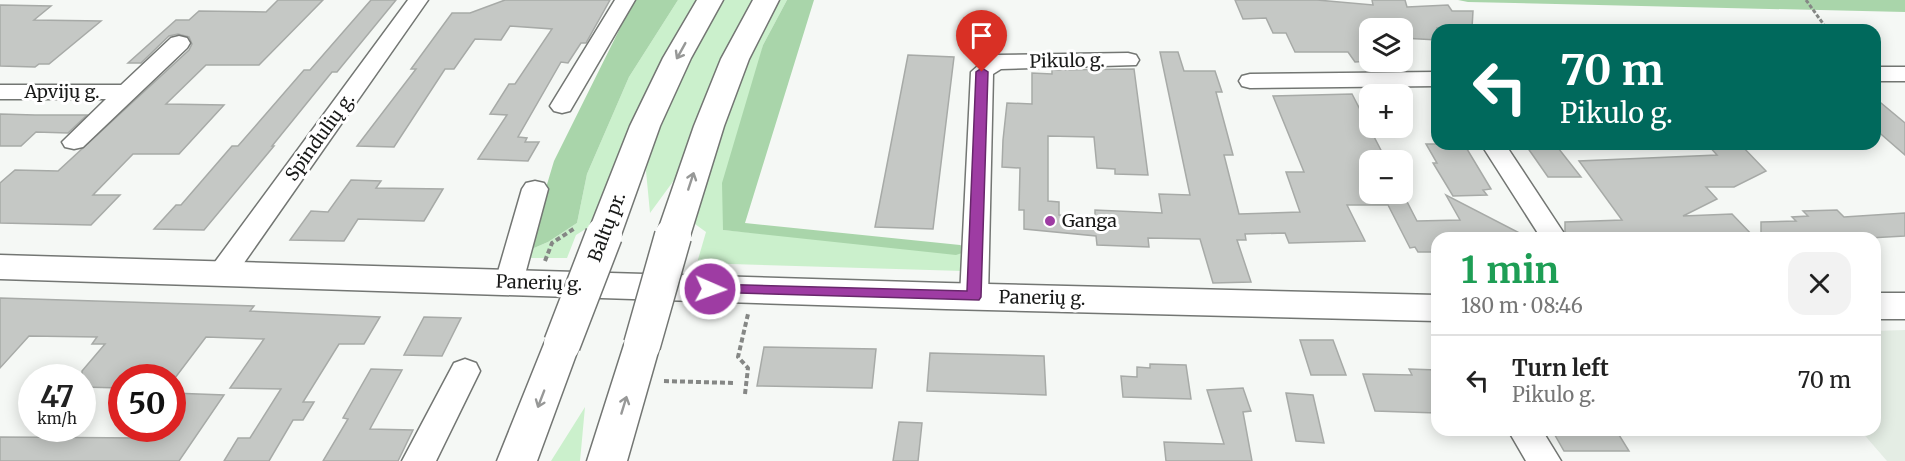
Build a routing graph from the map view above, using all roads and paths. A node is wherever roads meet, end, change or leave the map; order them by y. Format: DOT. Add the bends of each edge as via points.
graph roads {
  1 [pos="418,0"];
  2 [pos="625,0"];
  3 [pos="710,0"];
  4 [pos="766,0"];
  5 [pos="1806,0"];
  6 [pos="1823,24"];
  7 [pos="179,43"];
  8 [pos="1128,60"];
  9 [pos="1881,74"];
  10 [pos="1905,74"];
  11 [pos="1431,79"];
  12 [pos="1250,81"];
  13 [pos="0,92"];
  14 [pos="125,92"];
  15 [pos="562,106"];
  16 [pos="74,142"];
  17 [pos="1497,150"];
  18 [pos="535,189"];
  19 [pos="593,230"];
  20 [pos="1550,232"];
  21 [pos="0,267"];
  22 [pos="222,273"];
  23 [pos="590,273"];
  24 [pos="662,274"];
  25 [pos="523,282"];
  26 [pos="754,290"];
  27 [pos="974,297"];
  28 [pos="1881,306"];
  29 [pos="1905,306"];
  30 [pos="1431,308"];
  31 [pos="465,370"];
  32 [pos="664,381"];
  33 [pos="733,383"];
  34 [pos="745,394"];
  35 [pos="1528,436"];
  36 [pos="419,461"];
  37 [pos="517,461"];
  38 [pos="607,461"];
  39 [pos="1544,461"];
  1 -- 22 [label="street, Spindulių g."];
  2 -- 15 [label="street"];
  3 -- 19 [label="main road, Baltų pr., one-way" via="677,58"];
  24 -- 4 [label="main road, one-way, bridge" via="709,126 735,59"];
  5 -- 6 [label="path"];
  7 -- 14 [label="street"];
  8 -- 27 [label="street, Pikulo g." via="996,62 982,72"];
  9 -- 10 [label="street"];
  11 -- 12 [label="street"];
  13 -- 14 [label="street, Apvijų g."];
  14 -- 16 [label="street"];
  17 -- 20 [label="street"];
  18 -- 25 [label="street"];
  19 -- 23 [label="main road, Baltų pr., bridge"];
  19 -- 25 [label="path" via="552,243"];
  21 -- 22 [label="main road, Panerių g."];
  22 -- 25 [label="main road, Panerių g."];
  23 -- 24 [label="main road"];
  23 -- 37 [label="main road, Baltų pr., one-way, bridge"];
  38 -- 24 [label="main road, one-way, bridge"];
  25 -- 26 [label="main road, Panerių g."];
  26 -- 27 [label="main road, Panerių g."];
  26 -- 34 [label="path" via="738,357 748,368"];
  27 -- 30 [label="main road, Panerių g."];
  28 -- 29 [label="main road"];
  31 -- 36 [label="street"];
  32 -- 33 [label="path"];
  35 -- 39 [label="street"];
}
